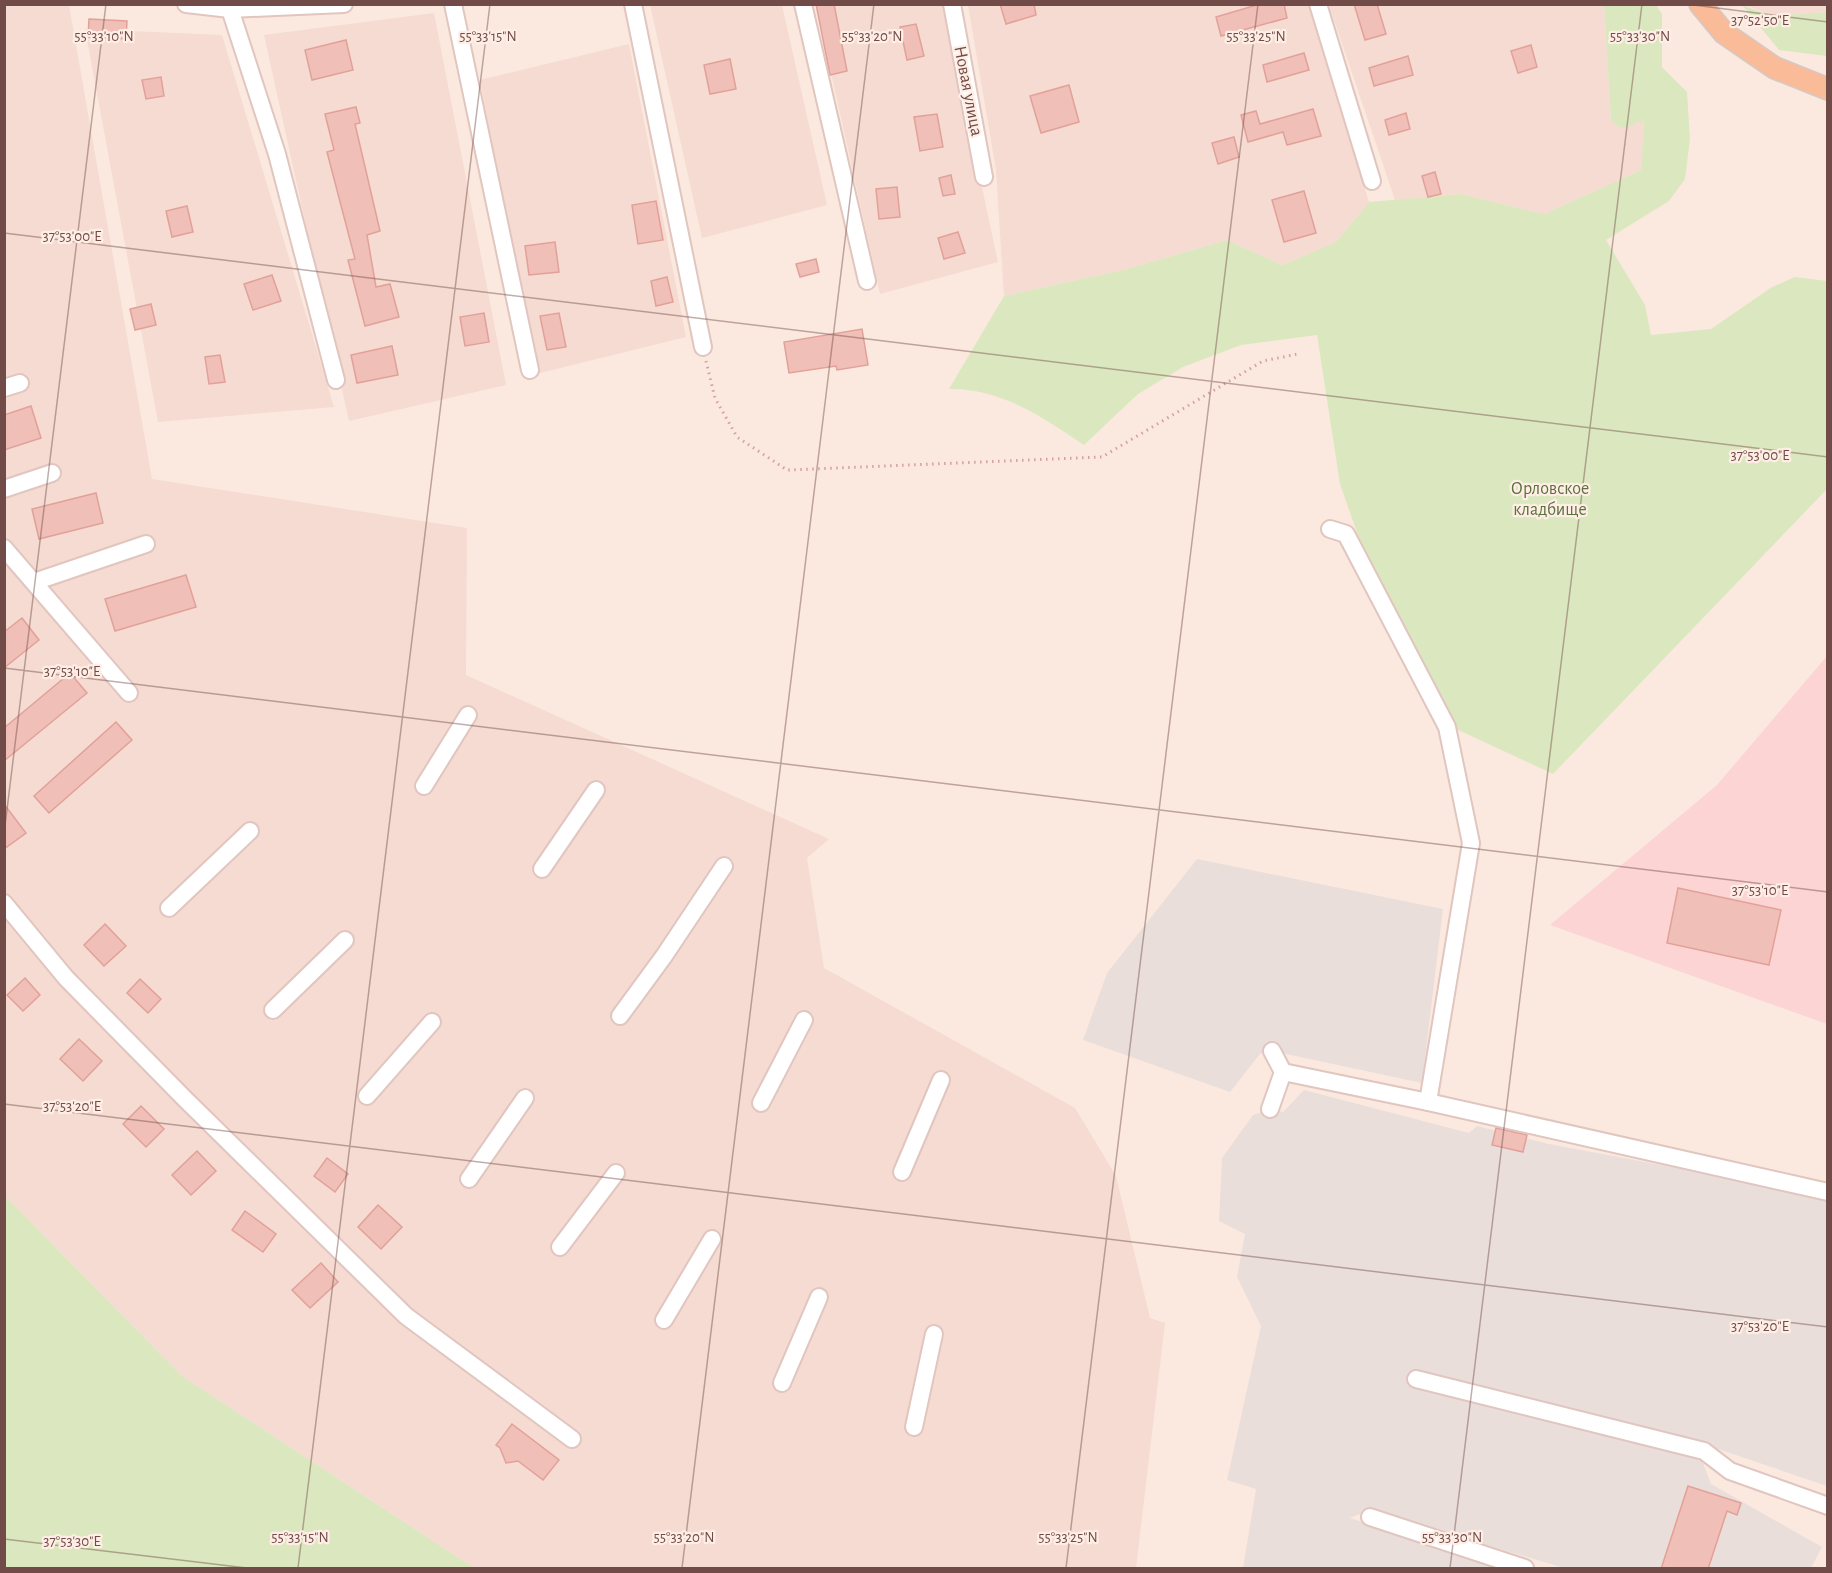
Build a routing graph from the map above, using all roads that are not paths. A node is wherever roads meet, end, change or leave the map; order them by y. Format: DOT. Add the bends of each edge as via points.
graph roads {
  1 [pos="186,4"];
  2 [pos="344,4"];
  3 [pos="453,4"];
  4 [pos="633,4"];
  5 [pos="802,4"];
  6 [pos="952,4"];
  7 [pos="1318,4"];
  8 [pos="1700,4"];
  9 [pos="230,9"];
  10 [pos="1827,89"];
  11 [pos="984,177"];
  12 [pos="1372,181"];
  13 [pos="867,281"];
  14 [pos="703,347"];
  15 [pos="530,370"];
  16 [pos="336,380"];
  17 [pos="52,473"];
  18 [pos="4,489"];
  19 [pos="1330,529"];
  20 [pos="146,544"];
  21 [pos="4,548"];
  22 [pos="34,582"];
  23 [pos="129,693"];
  24 [pos="468,715"];
  25 [pos="424,786"];
  26 [pos="596,790"];
  27 [pos="250,831"];
  28 [pos="724,866"];
  29 [pos="542,869"];
  30 [pos="4,903"];
  31 [pos="169,908"];
  32 [pos="345,940"];
  33 [pos="273,1010"];
  34 [pos="620,1017"];
  35 [pos="804,1020"];
  36 [pos="432,1022"];
  37 [pos="1272,1051"];
  38 [pos="1283,1072"];
  39 [pos="941,1080"];
  40 [pos="367,1096"];
  41 [pos="525,1098"];
  42 [pos="1428,1102"];
  43 [pos="761,1103"];
  44 [pos="1270,1109"];
  45 [pos="902,1172"];
  46 [pos="616,1173"];
  47 [pos="469,1179"];
  48 [pos="1827,1192"];
  49 [pos="712,1239"];
  50 [pos="560,1247"];
  51 [pos="819,1297"];
  52 [pos="664,1320"];
  53 [pos="934,1334"];
  54 [pos="1416,1379"];
  55 [pos="782,1383"];
  56 [pos="914,1427"];
  57 [pos="572,1438"];
  58 [pos="1827,1506"];
  59 [pos="1370,1517"];
  60 [pos="1525,1569"];
  1 -- 9 [label="street"];
  2 -- 9 [label="street"];
  3 -- 15 [label="street"];
  4 -- 14 [label="street"];
  5 -- 13 [label="street"];
  6 -- 11 [label="street, Новая улица"];
  7 -- 12 [label="street"];
  8 -- 10 [label="main road" via="1724,33 1775,68"];
  9 -- 16 [label="street" via="277,154"];
  17 -- 18 [label="street"];
  19 -- 42 [label="street" via="1346,534 1447,727 1471,843"];
  20 -- 22 [label="street"];
  21 -- 22 [label="street"];
  22 -- 23 [label="street"];
  24 -- 25 [label="street"];
  26 -- 29 [label="street"];
  27 -- 31 [label="street"];
  28 -- 34 [label="street"];
  30 -- 57 [label="street" via="66,978 406,1316"];
  32 -- 33 [label="street"];
  35 -- 43 [label="street"];
  36 -- 40 [label="street"];
  37 -- 38 [label="street"];
  38 -- 42 [label="street"];
  38 -- 44 [label="street"];
  39 -- 45 [label="street"];
  41 -- 47 [label="street"];
  42 -- 48 [label="street"];
  46 -- 50 [label="street"];
  49 -- 52 [label="street"];
  51 -- 55 [label="street"];
  53 -- 56 [label="street"];
  54 -- 58 [label="street" via="1704,1451 1730,1471"];
  59 -- 60 [label="street"];
}
